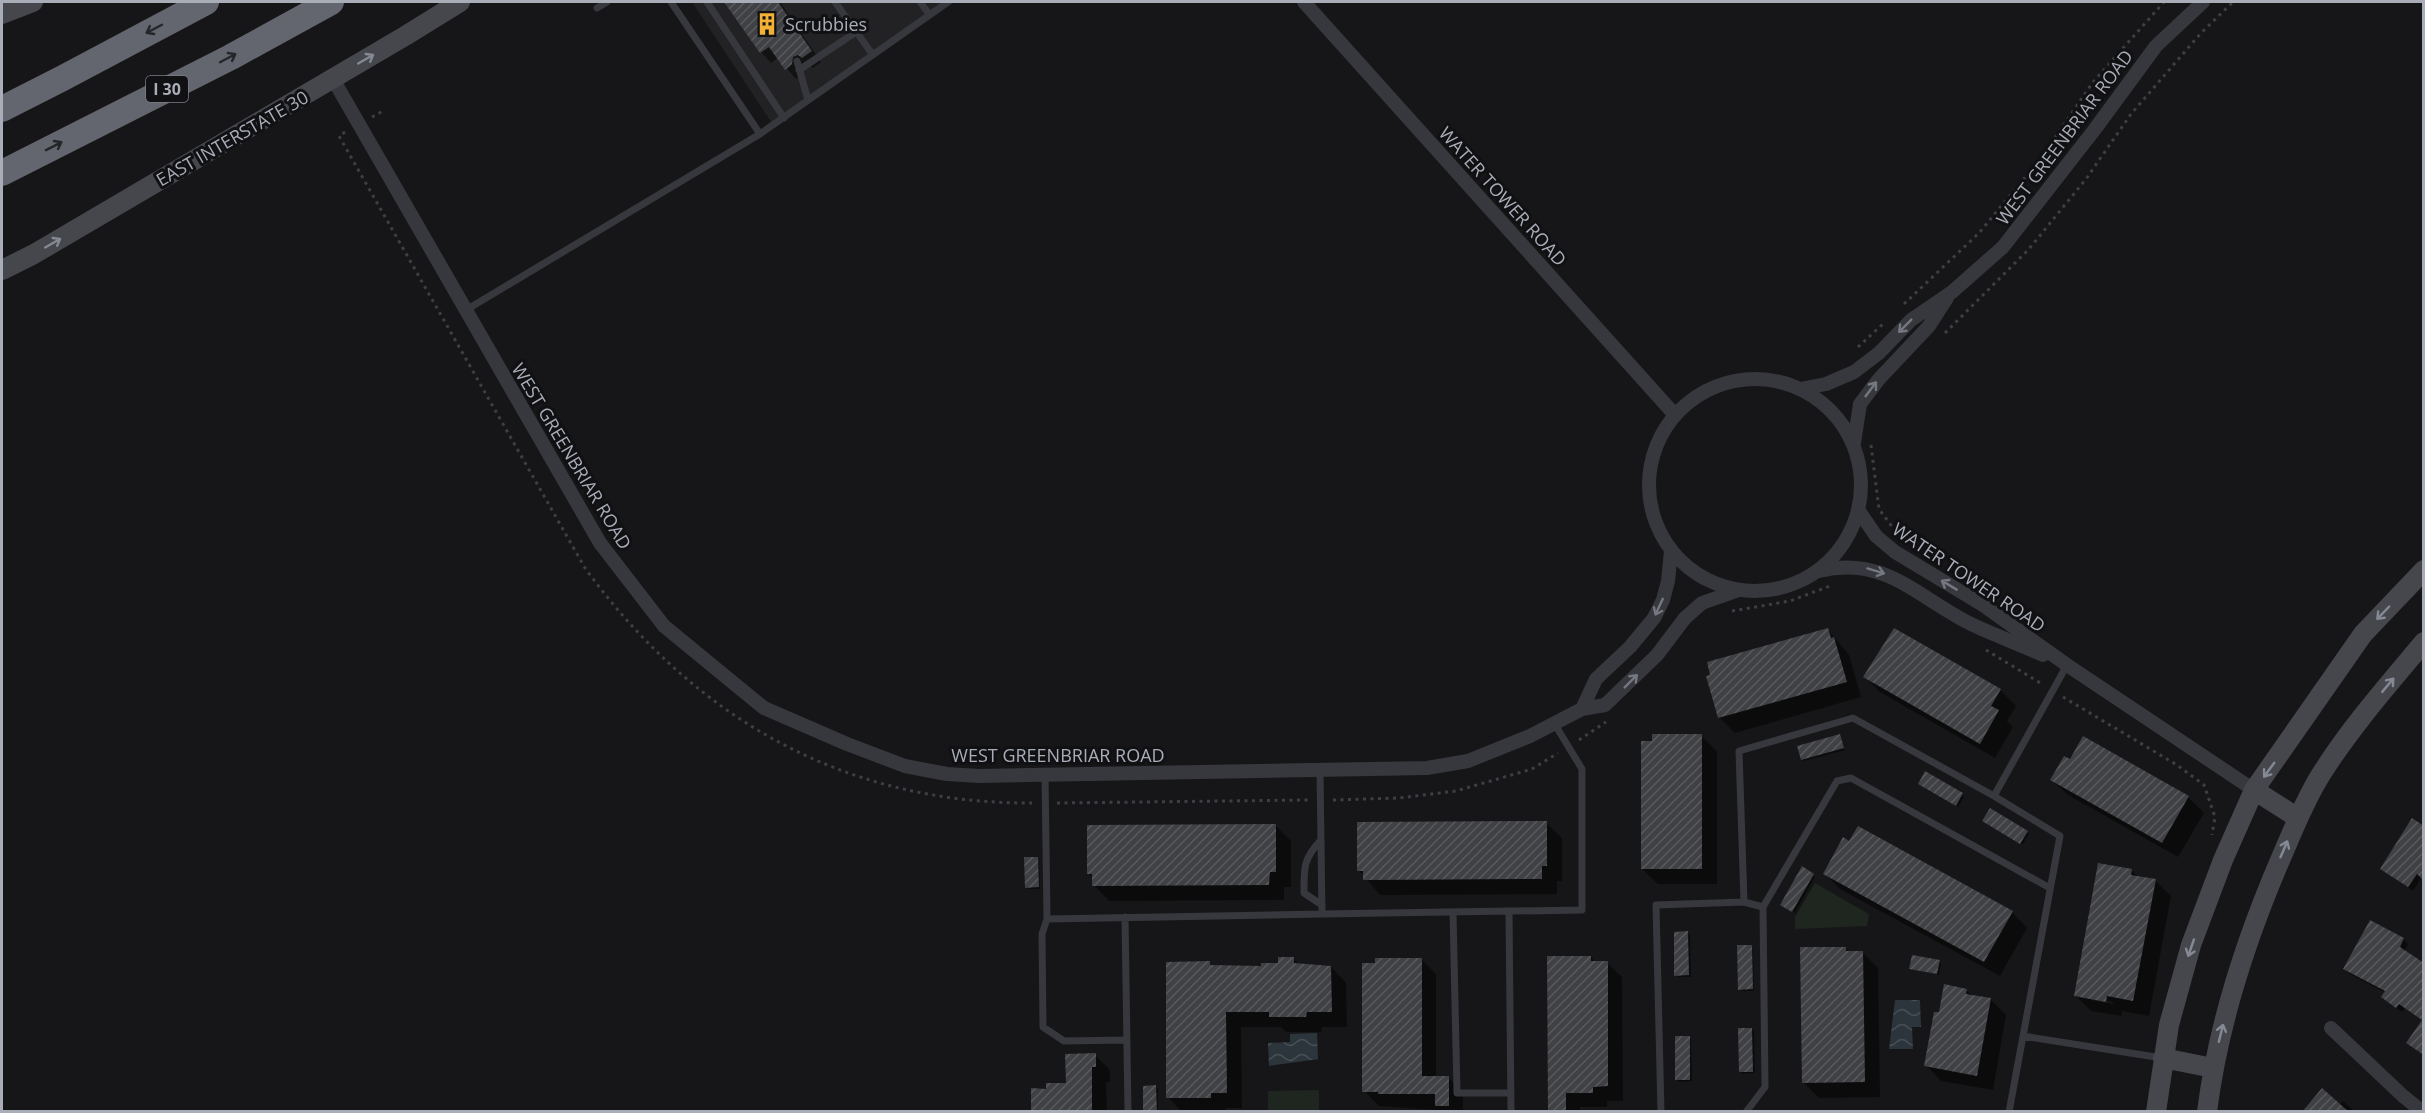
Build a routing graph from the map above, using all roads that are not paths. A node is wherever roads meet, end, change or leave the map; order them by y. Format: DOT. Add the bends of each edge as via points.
graph roads {
  1 [pos="33,2"];
  2 [pos="206,2"];
  3 [pos="331,2"];
  4 [pos="460,2"];
  5 [pos="607,2"];
  6 [pos="671,2"];
  7 [pos="707,2"];
  8 [pos="835,2"];
  9 [pos="920,2"];
  10 [pos="948,2"];
  11 [pos="1304,2"];
  12 [pos="2203,2"];
  13 [pos="597,8"];
  14 [pos="2,14"];
  15 [pos="929,14"];
  16 [pos="856,32"];
  17 [pos="873,55"];
  18 [pos="797,61"];
  19 [pos="800,70"];
  20 [pos="333,79"];
  21 [pos="808,100"];
  22 [pos="2,109"];
  23 [pos="784,118"];
  24 [pos="760,134"];
  25 [pos="2,173"];
  26 [pos="2,270"];
  27 [pos="1952,292"];
  28 [pos="466,310"];
  29 [pos="1800,389"];
  30 [pos="1675,416"];
  31 [pos="1854,443"];
  32 [pos="1859,511"];
  33 [pos="1671,551"];
  34 [pos="2424,570"];
  35 [pos="1819,571"];
  36 [pos="1739,590"];
  37 [pos="2424,642"];
  38 [pos="2067,665"];
  39 [pos="1582,709"];
  40 [pos="1554,723"];
  41 [pos="1320,771"];
  42 [pos="1045,775"];
  43 [pos="2254,790"];
  44 [pos="1994,796"];
  45 [pos="2298,818"];
  46 [pos="1321,840"];
  47 [pos="2050,888"];
  48 [pos="1744,902"];
  49 [pos="1322,905"];
  50 [pos="1763,907"];
  51 [pos="1509,911"];
  52 [pos="1453,912"];
  53 [pos="1322,914"];
  54 [pos="1125,917"];
  55 [pos="1047,919"];
  56 [pos="2331,1028"];
  57 [pos="2023,1036"];
  58 [pos="1126,1040"];
  59 [pos="2163,1058"];
  60 [pos="2213,1068"];
  61 [pos="1511,1093"];
  62 [pos="1128,1112"];
  63 [pos="1511,1112"];
  64 [pos="1661,1112"];
  65 [pos="1746,1112"];
  66 [pos="2009,1112"];
  67 [pos="2156,1112"];
  68 [pos="2207,1112"];
  69 [pos="2423,1112"];
  1 -- 14 [label="street"];
  2 -- 22 [label="highway, one-way"];
  25 -- 3 [label="highway, I 30, one-way"];
  20 -- 4 [label="street, EAST INTERSTATE 30, one-way"];
  5 -- 13 [label="lane"];
  6 -- 24 [label="lane"];
  7 -- 23 [label="lane"];
  8 -- 16 [label="lane"];
  9 -- 15 [label="lane"];
  10 -- 15 [label="lane"];
  11 -- 30 [label="street, WATER TOWER ROAD"];
  12 -- 27 [label="street, WEST GREENBRIAR ROAD" via="2156,46 2003,247"];
  15 -- 17 [label="lane"];
  16 -- 17 [label="lane"];
  16 -- 19 [label="lane"];
  17 -- 21 [label="lane"];
  18 -- 19 [label="lane"];
  19 -- 21 [label="lane"];
  26 -- 20 [label="street, EAST INTERSTATE 30, one-way"];
  20 -- 28 [label="street, WEST GREENBRIAR ROAD"];
  21 -- 23 [label="lane"];
  23 -- 24 [label="lane"];
  24 -- 28 [label="lane"];
  27 -- 29 [label="street, WEST GREENBRIAR ROAD, one-way" via="1911,320 1854,372 1826,384"];
  31 -- 27 [label="street, WEST GREENBRIAR ROAD, one-way" via="1860,404 1929,327"];
  28 -- 42 [label="street, WEST GREENBRIAR ROAD" via="600,543 664,626 764,708 905,766 947,774"];
  29 -- 30 [label="street" via="1762,379 1728,383 1696,397"];
  29 -- 31 [label="street" via="1836,415"];
  30 -- 33 [label="street" via="1654,452 1649,486 1655,520"];
  31 -- 32 [label="street" via="1862,476"];
  32 -- 35 [label="street" via="1844,544"];
  38 -- 32 [label="street, WATER TOWER ROAD, one-way" via="1983,605 1895,552 1876,536"];
  33 -- 36 [label="street" via="1697,574"];
  33 -- 39 [label="street, one-way" via="1668,581 1654,618 1596,679"];
  34 -- 43 [label="street, one-way" via="2363,634"];
  35 -- 36 [label="street" via="1786,587"];
  35 -- 38 [label="street, WATER TOWER ROAD, one-way" via="1853,566 1886,574 1970,623"];
  39 -- 36 [label="street, WEST GREENBRIAR ROAD, one-way" via="1605,705 1615,697 1702,603"];
  45 -- 37 [label="street, one-way" via="2320,776 2366,711"];
  38 -- 43 [label="street, WATER TOWER ROAD"];
  38 -- 44 [label="lane"];
  39 -- 40 [label="street, WEST GREENBRIAR ROAD"];
  40 -- 41 [label="street, WEST GREENBRIAR ROAD" via="1468,761 1427,768"];
  40 -- 51 [label="lane" via="1582,769 1582,910"];
  41 -- 42 [label="street, WEST GREENBRIAR ROAD"];
  41 -- 46 [label="lane"];
  42 -- 55 [label="lane"];
  43 -- 45 [label="street"];
  43 -- 59 [label="street, one-way" via="2191,945"];
  44 -- 47 [label="lane" via="2060,836"];
  44 -- 48 [label="lane" via="1853,718 1739,751"];
  60 -- 45 [label="street, one-way" via="2241,963"];
  46 -- 49 [label="lane"];
  46 -- 49 [label="lane" via="1304,866 1305,893"];
  47 -- 50 [label="lane" via="1851,778 1837,781"];
  47 -- 57 [label="lane"];
  48 -- 50 [label="lane"];
  48 -- 64 [label="lane" via="1656,905"];
  49 -- 53 [label="lane"];
  50 -- 65 [label="lane" via="1765,1087"];
  51 -- 52 [label="lane"];
  51 -- 61 [label="lane"];
  52 -- 53 [label="lane"];
  52 -- 61 [label="lane" via="1457,1093"];
  53 -- 54 [label="lane"];
  54 -- 55 [label="lane"];
  54 -- 58 [label="lane"];
  55 -- 58 [label="lane" via="1042,934 1043,1027 1064,1041"];
  56 -- 69 [label="street"];
  57 -- 59 [label="lane"];
  57 -- 66 [label="lane"];
  58 -- 62 [label="lane"];
  59 -- 60 [label="street"];
  59 -- 67 [label="street"];
  60 -- 68 [label="street"];
  61 -- 63 [label="lane"];
}
